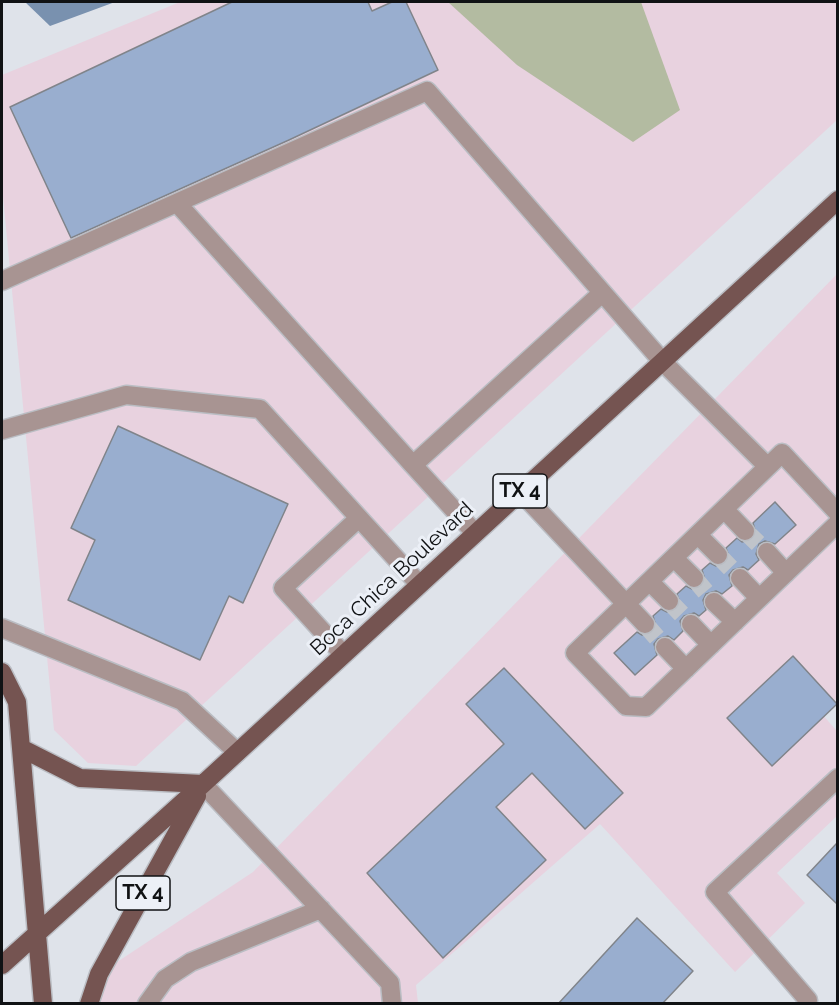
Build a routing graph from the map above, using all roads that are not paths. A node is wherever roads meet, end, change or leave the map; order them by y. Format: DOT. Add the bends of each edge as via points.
graph roads {
  1 [pos="837,200"];
  2 [pos="177,203"];
  3 [pos="2,281"];
  4 [pos="602,293"];
  5 [pos="662,361"];
  6 [pos="2,430"];
  7 [pos="414,465"];
  8 [pos="767,466"];
  9 [pos="520,491"];
  10 [pos="724,509"];
  11 [pos="837,513"];
  12 [pos="359,518"];
  13 [pos="837,523"];
  14 [pos="745,531"];
  15 [pos="475,533"];
  16 [pos="698,535"];
  17 [pos="767,552"];
  18 [pos="718,555"];
  19 [pos="674,558"];
  20 [pos="786,573"];
  21 [pos="694,578"];
  22 [pos="740,578"];
  23 [pos="650,582"];
  24 [pos="419,584"];
  25 [pos="759,598"];
  26 [pos="669,601"];
  27 [pos="714,602"];
  28 [pos="626,604"];
  29 [pos="735,622"];
  30 [pos="645,624"];
  31 [pos="691,624"];
  32 [pos="2,628"];
  33 [pos="711,645"];
  34 [pos="665,647"];
  35 [pos="343,654"];
  36 [pos="686,669"];
  37 [pos="2,672"];
  38 [pos="21,748"];
  39 [pos="237,752"];
  40 [pos="837,778"];
  41 [pos="203,784"];
  42 [pos="321,909"];
  43 [pos="36,935"];
  44 [pos="2,965"];
  45 [pos="806,1002"];
  46 [pos="43,1004"];
  47 [pos="88,1004"];
  48 [pos="147,1004"];
  49 [pos="392,1004"];
  1 -- 5 [label="main road, Boca Chica Boulevard / TX 4"];
  2 -- 3 [label="lane"];
  2 -- 4 [label="lane" via="427,91"];
  2 -- 7 [label="lane"];
  4 -- 5 [label="lane"];
  4 -- 7 [label="lane"];
  5 -- 8 [label="lane"];
  5 -- 9 [label="main road, Boca Chica Boulevard / TX 4"];
  6 -- 12 [label="lane" via="126,395 260,409"];
  7 -- 15 [label="lane"];
  8 -- 10 [label="lane"];
  8 -- 11 [label="lane" via="782,453"];
  9 -- 15 [label="main road, Boca Chica Boulevard / TX 4"];
  9 -- 28 [label="lane"];
  10 -- 14 [label="lane"];
  10 -- 16 [label="lane"];
  12 -- 24 [label="lane"];
  12 -- 35 [label="lane" via="283,588"];
  13 -- 20 [label="lane"];
  15 -- 24 [label="main road, Boca Chica Boulevard / TX 4"];
  16 -- 18 [label="lane"];
  16 -- 19 [label="lane"];
  17 -- 20 [label="lane"];
  19 -- 21 [label="lane"];
  19 -- 23 [label="lane"];
  20 -- 25 [label="lane"];
  22 -- 25 [label="lane"];
  23 -- 26 [label="lane"];
  23 -- 28 [label="lane"];
  24 -- 35 [label="main road, Boca Chica Boulevard / TX 4"];
  25 -- 29 [label="lane"];
  27 -- 29 [label="lane"];
  28 -- 30 [label="lane"];
  28 -- 36 [label="lane" via="575,653 626,706 646,707"];
  29 -- 33 [label="lane"];
  31 -- 33 [label="lane"];
  32 -- 39 [label="lane" via="182,701"];
  33 -- 36 [label="lane"];
  34 -- 36 [label="lane"];
  35 -- 39 [label="main road, Boca Chica Boulevard / TX 4"];
  37 -- 38 [label="main road" via="17,702"];
  38 -- 41 [label="main road" via="80,778"];
  38 -- 43 [label="main road"];
  39 -- 41 [label="main road, Boca Chica Boulevard / TX 4"];
  40 -- 45 [label="lane" via="715,892"];
  41 -- 42 [label="lane"];
  41 -- 43 [label="main road, Boca Chica Boulevard / TX 4"];
  41 -- 47 [label="main road, TX 4" via="99,974"];
  42 -- 48 [label="lane" via="191,962 165,979"];
  42 -- 49 [label="lane" via="390,983"];
  43 -- 44 [label="main road, Boca Chica Boulevard / TX 4"];
  43 -- 46 [label="main road"];
}
